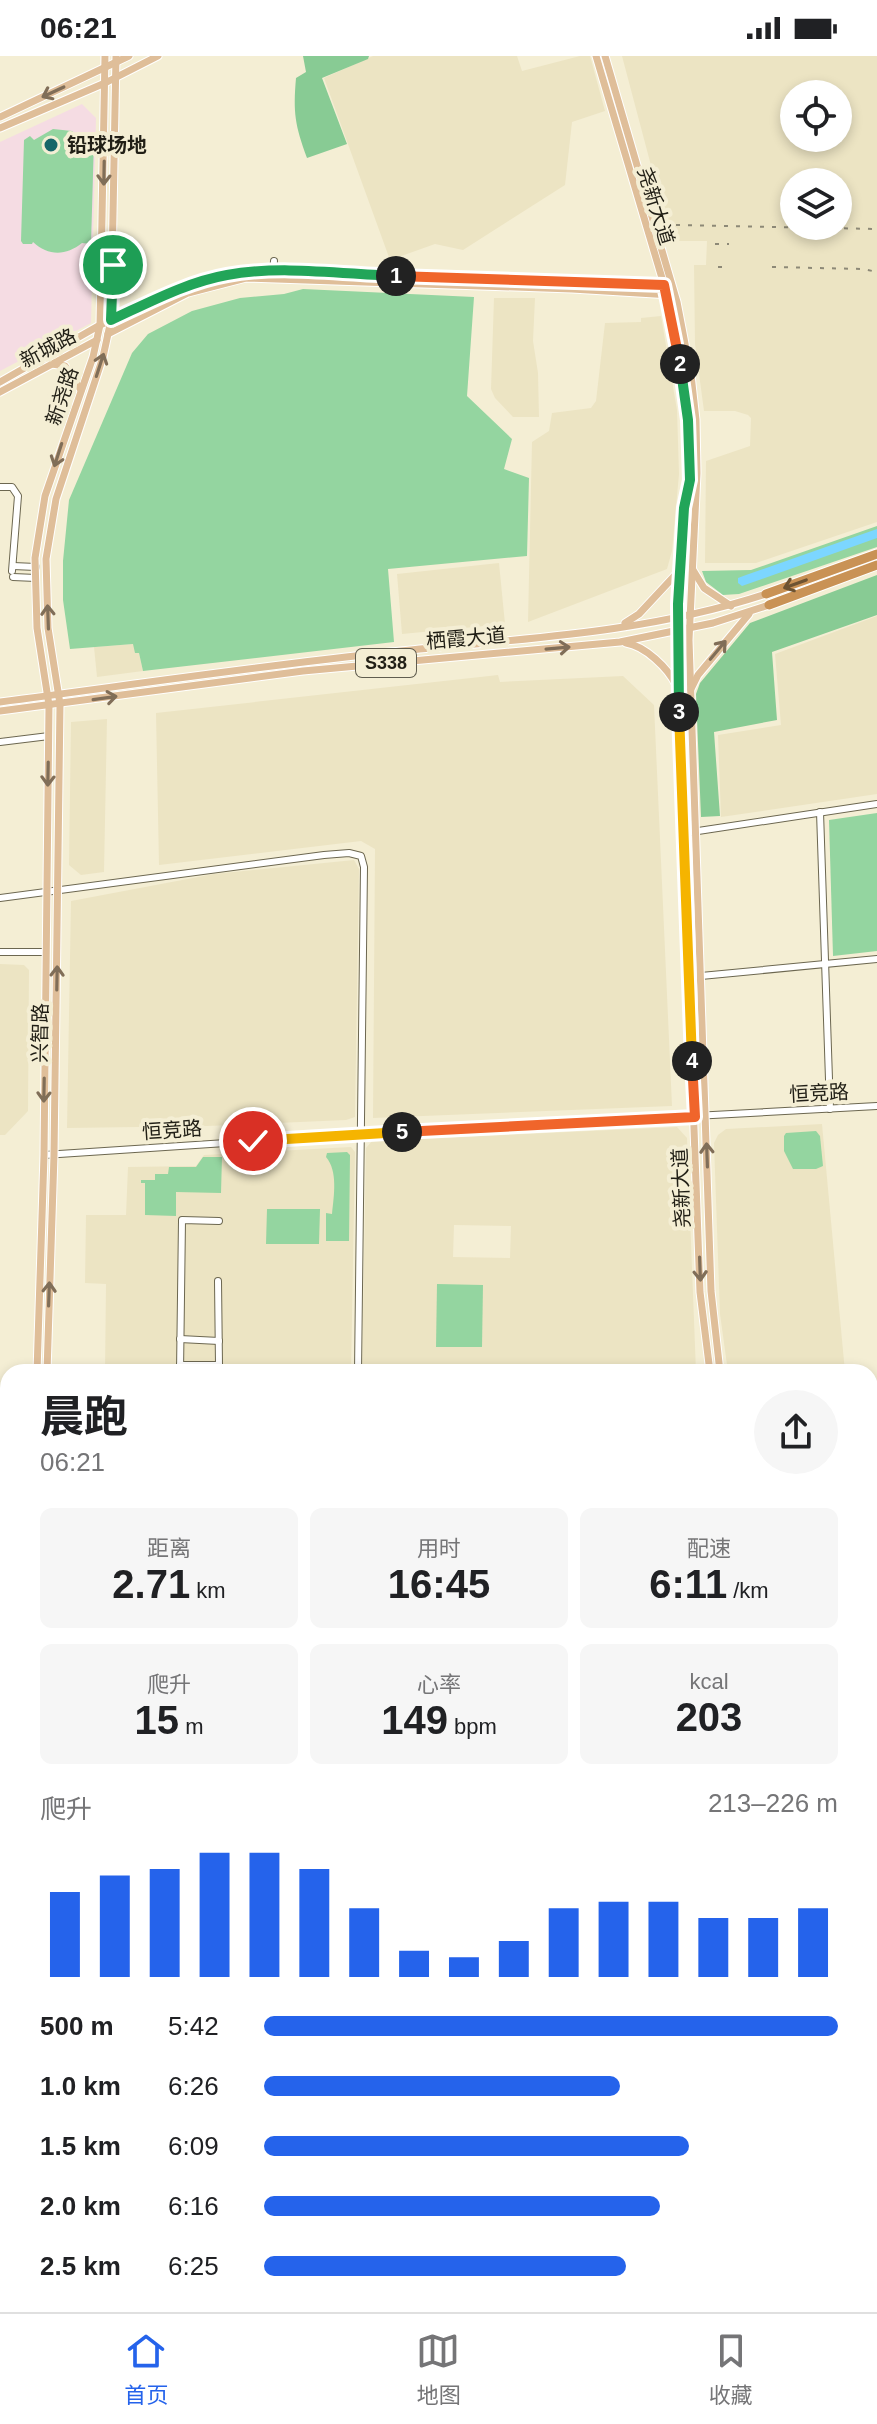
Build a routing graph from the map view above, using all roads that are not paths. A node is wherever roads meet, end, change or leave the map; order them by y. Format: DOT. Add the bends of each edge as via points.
graph roads {
  1 [pos="105,56"];
  2 [pos="129,56"];
  3 [pos="158,56"];
  4 [pos="596,56"];
  5 [pos="605,56"];
  6 [pos="116,59"];
  7 [pos="105,67"];
  8 [pos="116,78"];
  9 [pos="105,83"];
  10 [pos="0,117"];
  11 [pos="0,128"];
  12 [pos="274,261"];
  13 [pos="273,272"];
  14 [pos="668,285"];
  15 [pos="671,295"];
  16 [pos="111,320"];
  17 [pos="100,325"];
  18 [pos="110,333"];
  19 [pos="98,340"];
  20 [pos="52,364"];
  21 [pos="0,381"];
  22 [pos="81,390"];
  23 [pos="0,392"];
  24 [pos="0,487"];
  25 [pos="877,554"];
  26 [pos="877,565"];
  27 [pos="36,567"];
  28 [pos="680,569"];
  29 [pos="693,569"];
  30 [pos="13,572"];
  31 [pos="36,578"];
  32 [pos="767,600"];
  33 [pos="731,606"];
  34 [pos="751,612"];
  35 [pos="689,616"];
  36 [pos="677,619"];
  37 [pos="612,628"];
  38 [pos="689,629"];
  39 [pos="677,631"];
  40 [pos="620,642"];
  41 [pos="691,691"];
  42 [pos="678,692"];
  43 [pos="58,694"];
  44 [pos="47,696"];
  45 [pos="0,702"];
  46 [pos="60,704"];
  47 [pos="49,705"];
  48 [pos="0,711"];
  49 [pos="49,736"];
  50 [pos="0,742"];
  51 [pos="877,804"];
  52 [pos="820,812"];
  53 [pos="695,830"];
  54 [pos="685,833"];
  55 [pos="47,892"];
  56 [pos="58,892"];
  57 [pos="0,898"];
  58 [pos="0,952"];
  59 [pos="46,952"];
  60 [pos="877,959"];
  61 [pos="825,965"];
  62 [pos="701,976"];
  63 [pos="877,1106"];
  64 [pos="830,1109"];
  65 [pos="705,1116"];
  66 [pos="695,1117"];
  67 [pos="361,1134"];
  68 [pos="44,1155"];
  69 [pos="54,1155"];
  70 [pos="219,1221"];
  71 [pos="218,1281"];
  72 [pos="180,1339"];
  73 [pos="219,1341"];
  74 [pos="37,1364"];
  75 [pos="47,1364"];
  76 [pos="180,1364"];
  77 [pos="219,1364"];
  78 [pos="358,1364"];
  79 [pos="709,1364"];
  80 [pos="719,1364"];
  1 -- 7 [label="main road, 新尧路"];
  2 -- 6 [label="main road"];
  3 -- 8 [label="main road"];
  4 -- 14 [label="main road, 尧新大道"];
  5 -- 14 [label="main road, 尧新大道"];
  6 -- 7 [label="main road"];
  6 -- 8 [label="main road, 新尧路"];
  7 -- 9 [label="main road, 新尧路"];
  7 -- 10 [label="main road, one-way"];
  8 -- 9 [label="main road"];
  8 -- 16 [label="main road, 新尧路"];
  9 -- 11 [label="main road"];
  9 -- 17 [label="main road, 新尧路, one-way"];
  12 -- 13 [label="street"];
  13 -- 14 [label="main road, 新城路"];
  13 -- 16 [label="main road, 新城路" via="209,279"];
  14 -- 15 [label="main road, 尧新大道"];
  15 -- 18 [label="main road, 新城路" via="246,278 188,293"];
  15 -- 28 [label="main road, 尧新大道" via="689,442"];
  15 -- 29 [label="main road, 尧新大道" via="696,420"];
  16 -- 17 [label="main road, 新城路"];
  16 -- 18 [label="main road, 新尧路"];
  17 -- 19 [label="main road, 新尧路"];
  17 -- 21 [label="main road, 新城路"];
  18 -- 19 [label="main road, 新城路"];
  43 -- 18 [label="main road, 新尧路, one-way" via="48,628 50,528"];
  19 -- 20 [label="main road, 新城路"];
  19 -- 22 [label="main road, 新尧路"];
  20 -- 22 [label="main road" via="65,366"];
  20 -- 23 [label="main road, 新城路"];
  22 -- 27 [label="main road, 新尧路, one-way" via="45,496"];
  24 -- 30 [label="street" via="12,487 18,496"];
  25 -- 32 [label="highway, 栖霞大道 / S338, one-way"];
  26 -- 32 [label="highway, 栖霞大道 / S338"];
  27 -- 30 [label="street"];
  27 -- 31 [label="main road, 新尧路"];
  28 -- 36 [label="main road, 尧新大道"];
  28 -- 37 [label="main road" via="639,614"];
  29 -- 33 [label="main road" via="704,588"];
  29 -- 35 [label="main road, 尧新大道"];
  30 -- 31 [label="street"];
  31 -- 44 [label="main road, 新尧路"];
  32 -- 33 [label="main road, 栖霞大道 / S338"];
  32 -- 34 [label="main road, 栖霞大道 / S338"];
  33 -- 35 [label="main road, 栖霞大道 / S338"];
  34 -- 38 [label="main road, 栖霞大道 / S338"];
  41 -- 34 [label="main road, one-way" via="698,675"];
  35 -- 36 [label="main road, 栖霞大道 / S338"];
  35 -- 38 [label="main road, 尧新大道"];
  36 -- 37 [label="main road, 栖霞大道 / S338"];
  36 -- 39 [label="main road, 尧新大道"];
  37 -- 43 [label="main road, 栖霞大道 / S338"];
  38 -- 39 [label="main road, 栖霞大道 / S338"];
  38 -- 41 [label="main road, 尧新大道"];
  39 -- 40 [label="main road, 栖霞大道 / S338"];
  39 -- 42 [label="main road, 尧新大道"];
  40 -- 42 [label="main road" via="641,647 670,674"];
  46 -- 40 [label="main road, 栖霞大道 / S338, one-way" via="303,671"];
  41 -- 53 [label="main road, 尧新大道"];
  42 -- 54 [label="main road, 尧新大道"];
  43 -- 44 [label="main road, 栖霞大道 / S338"];
  43 -- 46 [label="main road, 兴智路"];
  44 -- 45 [label="main road, 栖霞大道 / S338"];
  44 -- 47 [label="main road, 兴智路"];
  46 -- 47 [label="main road, 栖霞大道 / S338"];
  46 -- 56 [label="main road, 兴智路"];
  47 -- 48 [label="main road, 栖霞大道 / S338"];
  47 -- 49 [label="main road, 兴智路"];
  49 -- 50 [label="street"];
  49 -- 55 [label="main road, 兴智路, one-way"];
  51 -- 52 [label="street"];
  52 -- 53 [label="street"];
  52 -- 61 [label="street"];
  53 -- 54 [label="street"];
  53 -- 62 [label="main road, 尧新大道"];
  54 -- 66 [label="main road, 尧新大道"];
  55 -- 56 [label="street"];
  55 -- 57 [label="street"];
  55 -- 59 [label="main road, 兴智路"];
  56 -- 67 [label="street" via="357,854 364,867"];
  69 -- 56 [label="main road, 兴智路, one-way"];
  58 -- 59 [label="street"];
  59 -- 68 [label="main road, 兴智路, one-way"];
  60 -- 61 [label="street"];
  61 -- 62 [label="street"];
  61 -- 64 [label="street"];
  62 -- 65 [label="main road, 尧新大道"];
  63 -- 64 [label="street, 恒竞路"];
  64 -- 65 [label="street, 恒竞路"];
  65 -- 66 [label="street, 恒竞路"];
  80 -- 65 [label="main road, 尧新大道, one-way"];
  66 -- 67 [label="street, 恒竞路"];
  66 -- 79 [label="main road, 尧新大道, one-way" via="700,1292"];
  67 -- 69 [label="street, 恒竞路"];
  67 -- 78 [label="street"];
  68 -- 69 [label="street, 恒竞路"];
  68 -- 74 [label="main road, 兴智路"];
  75 -- 69 [label="main road, 兴智路, one-way"];
  70 -- 72 [label="street" via="182,1220"];
  71 -- 73 [label="street"];
  72 -- 73 [label="street"];
  72 -- 76 [label="street"];
  73 -- 77 [label="street"];
}
